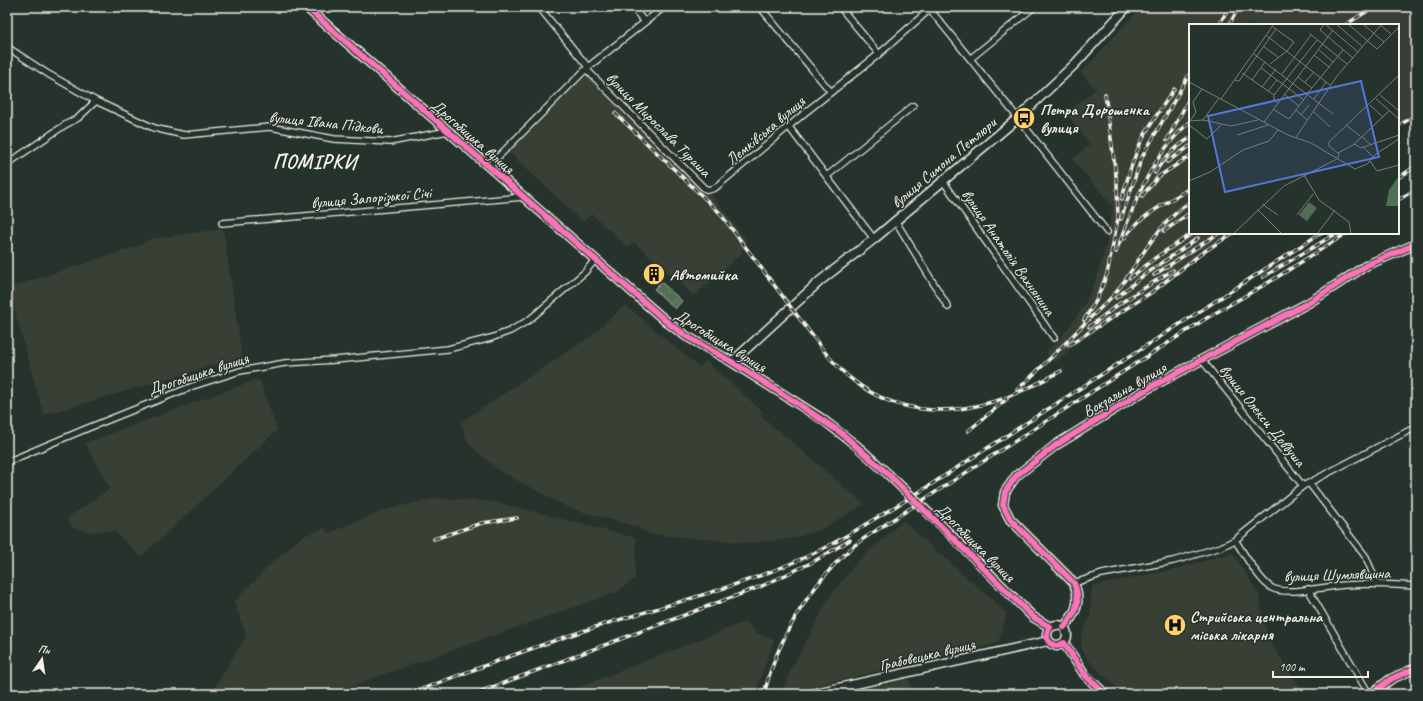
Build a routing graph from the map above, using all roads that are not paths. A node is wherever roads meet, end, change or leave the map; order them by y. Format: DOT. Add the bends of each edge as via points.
graph roads {
  1 [pos="306,7"];
  2 [pos="539,7"];
  3 [pos="632,7"];
  4 [pos="664,7"];
  5 [pos="760,7"];
  6 [pos="840,7"];
  7 [pos="1034,7"];
  8 [pos="1127,7"];
  9 [pos="928,8"];
  10 [pos="646,22"];
  11 [pos="7,47"];
  12 [pos="879,54"];
  13 [pos="970,59"];
  14 [pos="587,68"];
  15 [pos="831,92"];
  16 [pos="96,101"];
  17 [pos="913,106"];
  18 [pos="1018,118"];
  19 [pos="789,127"];
  20 [pos="448,131"];
  21 [pos="7,164"];
  22 [pos="488,167"];
  23 [pos="827,176"];
  24 [pos="942,181"];
  25 [pos="716,188"];
  26 [pos="523,197"];
  27 [pos="895,220"];
  28 [pos="222,223"];
  29 [pos="1107,232"];
  30 [pos="874,239"];
  31 [pos="1416,244"];
  32 [pos="595,260"];
  33 [pos="948,307"];
  34 [pos="1054,338"];
  35 [pos="1202,360"];
  36 [pos="732,362"];
  37 [pos="1416,427"];
  38 [pos="7,462"];
  39 [pos="1309,483"];
  40 [pos="1304,486"];
  41 [pos="1234,540"];
  42 [pos="1074,583"];
  43 [pos="1377,584"];
  44 [pos="1416,586"];
  45 [pos="1308,589"];
  46 [pos="1050,627"];
  47 [pos="1064,627"];
  48 [pos="1048,641"];
  49 [pos="1064,643"];
  50 [pos="1416,668"];
  51 [pos="811,694"];
  52 [pos="1105,694"];
  53 [pos="1370,694"];
  1 -- 20 [label="main road, Дрогобицька вулиця"];
  2 -- 14 [label="street, вулиця Мирослава Тураша"];
  3 -- 10 [label="street"];
  4 -- 10 [label="street"];
  5 -- 15 [label="street"];
  6 -- 12 [label="street"];
  7 -- 13 [label="street"];
  8 -- 18 [label="main road, вулиця Симона Петлюри" via="1075,64"];
  9 -- 12 [label="street, Лемківська вулиця"];
  9 -- 13 [label="street"];
  10 -- 14 [label="street"];
  11 -- 16 [label="street, вулиця Івана Підкови"];
  12 -- 15 [label="street, Лемківська вулиця"];
  13 -- 18 [label="street"];
  14 -- 22 [label="street"];
  14 -- 25 [label="street, вулиця Мирослава Тураша" via="704,188"];
  15 -- 19 [label="street, Лемківська вулиця"];
  16 -- 20 [label="street, вулиця Івана Підкови" via="154,128 184,135 270,127 334,139 390,142"];
  16 -- 21 [label="street" via="78,118"];
  17 -- 23 [label="street"];
  18 -- 24 [label="main road, вулиця Симона Петлюри"];
  18 -- 29 [label="street"];
  19 -- 23 [label="street"];
  19 -- 25 [label="street, Лемківська вулиця"];
  20 -- 22 [label="main road, Дрогобицька вулиця"];
  22 -- 26 [label="main road, Дрогобицька вулиця"];
  23 -- 30 [label="street"];
  24 -- 27 [label="main road, вулиця Симона Петлюри"];
  24 -- 34 [label="street, вулиця Анатолія Вахнянина"];
  26 -- 28 [label="street, вулиця Запорізької Січі"];
  26 -- 32 [label="main road, Дрогобицька вулиця"];
  27 -- 30 [label="main road, вулиця Симона Петлюри"];
  27 -- 33 [label="street, вулиця Симона Петлюри"];
  30 -- 36 [label="main road, вулиця Симона Петлюри" via="820,280"];
  31 -- 35 [label="main road, Вокзальна вулиця" via="1367,265 1310,302"];
  32 -- 36 [label="main road, Дрогобицька вулиця" via="666,322"];
  32 -- 38 [label="street, Дрогобицька вулиця" via="585,272 529,320 491,338 448,349 285,363 240,371 186,389"];
  35 -- 40 [label="street, вулиця Олекси Довбуша"];
  35 -- 42 [label="main road, Вокзальна вулиця" via="1147,389 1056,445 1016,476 1005,492 1003,505 1010,519"];
  36 -- 46 [label="main road, Дрогобицька вулиця, bridge" via="840,432 888,474 1033,617"];
  37 -- 39 [label="street"];
  39 -- 40 [label="street"];
  39 -- 43 [label="street" via="1366,557"];
  40 -- 41 [label="street"];
  41 -- 42 [label="street" via="1221,547 1173,561 1102,574"];
  41 -- 45 [label="street, вулиця Шумлявщина" via="1263,581 1272,588 1284,591"];
  42 -- 47 [label="main road" via="1078,604"];
  43 -- 44 [label="street, вулиця Шумлявщина"];
  43 -- 45 [label="street, вулиця Шумлявщина"];
  45 -- 53 [label="street"];
  46 -- 47 [label="main road"];
  46 -- 48 [label="main road"];
  47 -- 49 [label="main road" via="1067,634"];
  48 -- 49 [label="main road" via="1057,646"];
  48 -- 51 [label="main road, Грабовецька вулиця"];
  49 -- 52 [label="main road" via="1085,675"];
  50 -- 53 [label="main road" via="1391,679"];
}
